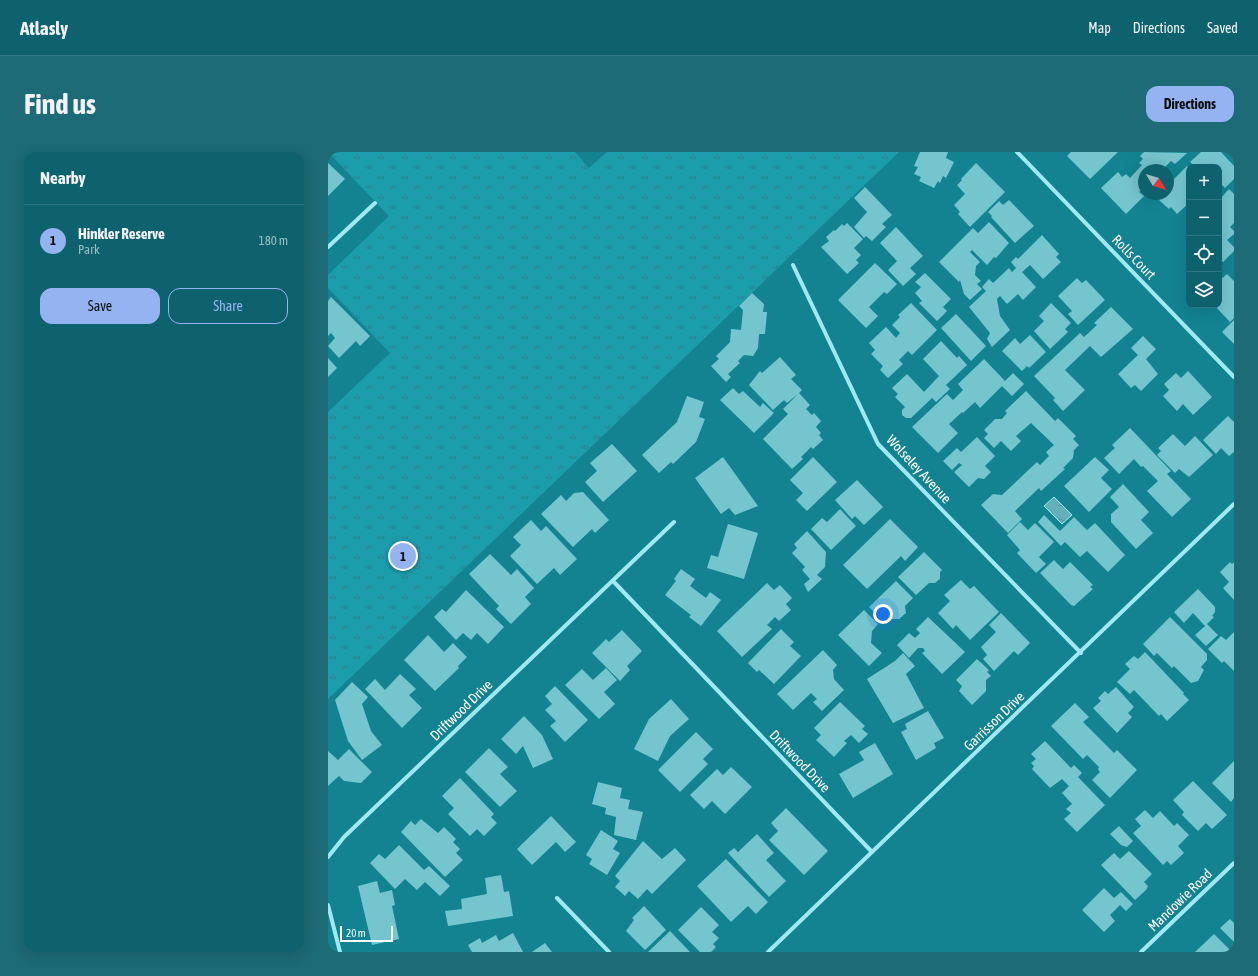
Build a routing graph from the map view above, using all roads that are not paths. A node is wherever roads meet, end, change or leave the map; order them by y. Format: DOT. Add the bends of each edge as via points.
graph roads {
  1 [pos="1017,152"];
  2 [pos="375,203"];
  3 [pos="328,247"];
  4 [pos="793,265"];
  5 [pos="1234,377"];
  6 [pos="1234,504"];
  7 [pos="674,522"];
  8 [pos="613,581"];
  9 [pos="1080,653"];
  10 [pos="872,852"];
  11 [pos="328,857"];
  12 [pos="1234,863"];
  13 [pos="557,898"];
  14 [pos="328,905"];
  15 [pos="340,952"];
  16 [pos="609,952"];
  17 [pos="768,952"];
  18 [pos="1141,952"];
  1 -- 5 [label="street, Rolls Court"];
  2 -- 3 [label="street"];
  4 -- 9 [label="street, Wolseley Avenue" via="878,444"];
  6 -- 9 [label="street, Garrisson Drive"];
  7 -- 8 [label="street, Driftwood Drive"];
  8 -- 10 [label="street, Driftwood Drive"];
  8 -- 11 [label="street, Driftwood Drive" via="344,837"];
  9 -- 10 [label="street, Garrisson Drive"];
  10 -- 17 [label="street, Garrisson Drive"];
  12 -- 18 [label="street, Mandowie Road"];
  13 -- 16 [label="street"];
  14 -- 15 [label="street"];
}
